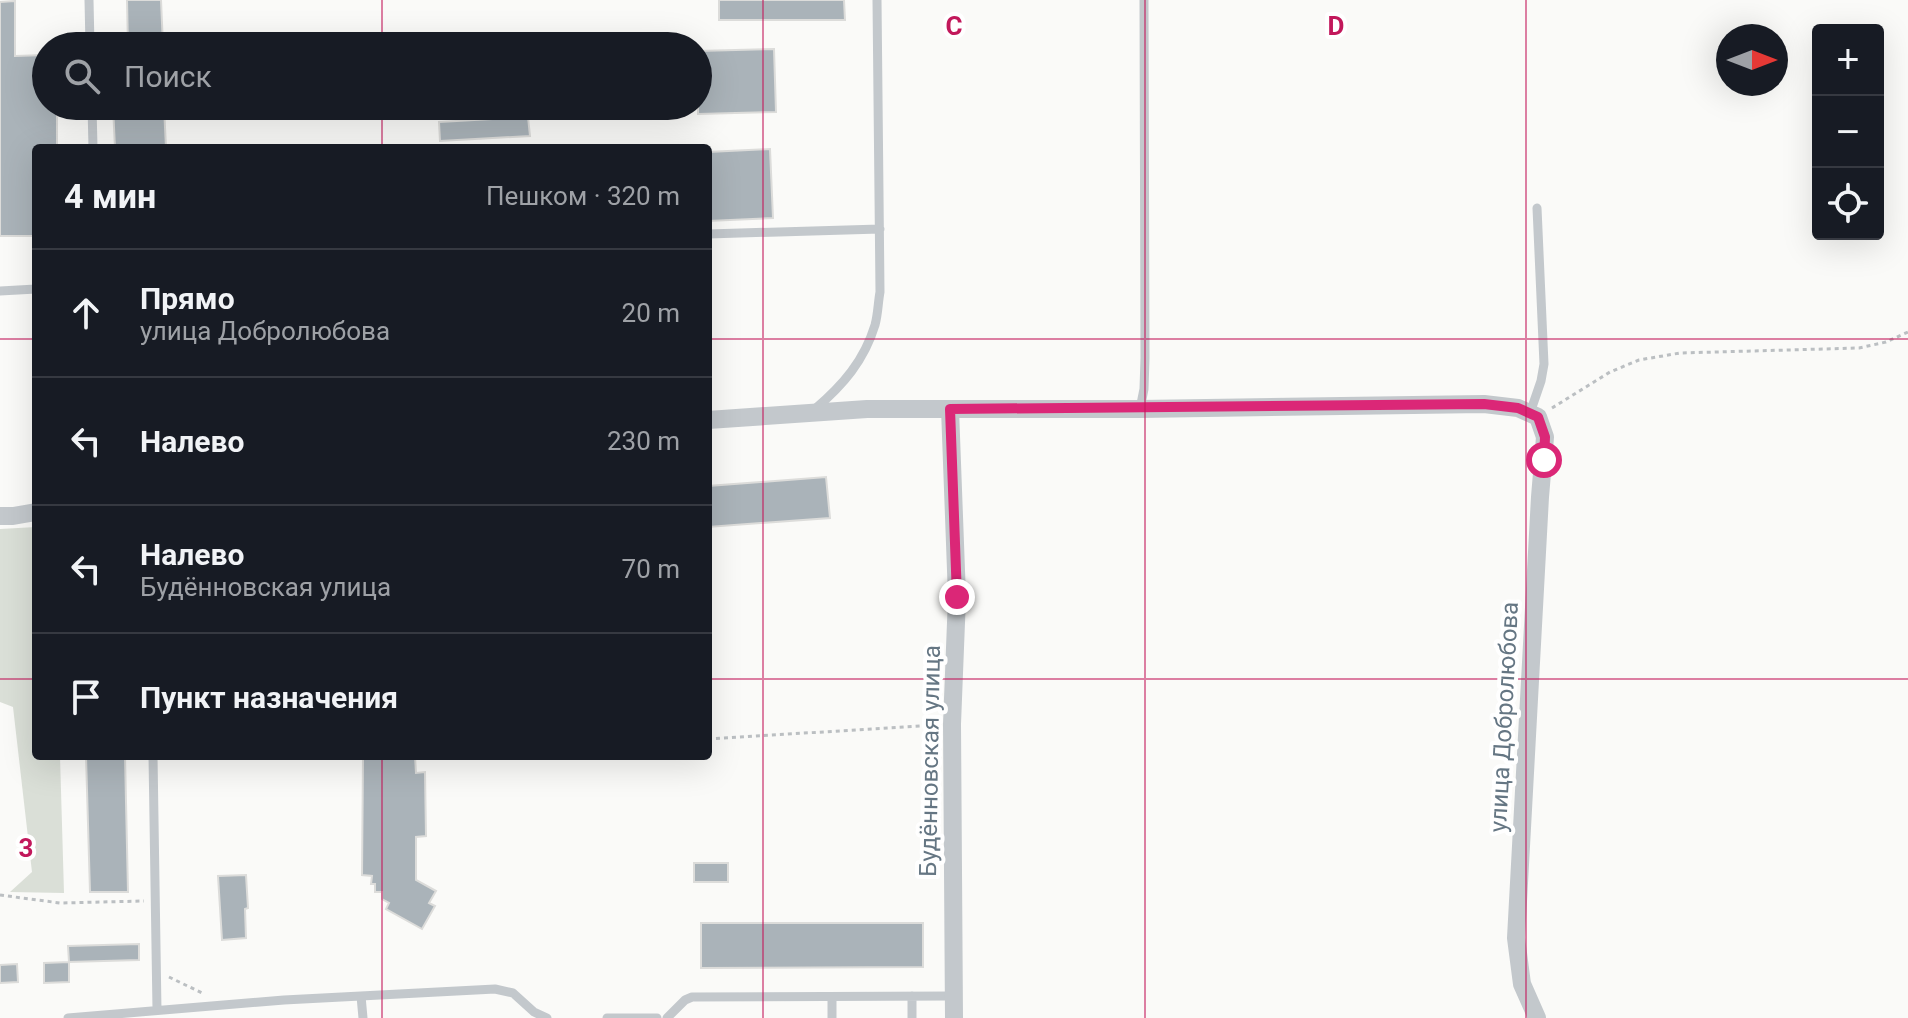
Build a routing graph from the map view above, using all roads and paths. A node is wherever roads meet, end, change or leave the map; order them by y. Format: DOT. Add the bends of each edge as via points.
graph roads {
  1 [pos="89,0"];
  2 [pos="877,0"];
  3 [pos="1144,0"];
  4 [pos="90,32"];
  5 [pos="92,120"];
  6 [pos="93,144"];
  7 [pos="1537,208"];
  8 [pos="880,229"];
  9 [pos="712,234"];
  10 [pos="32,289"];
  11 [pos="0,291"];
  12 [pos="1908,332"];
  13 [pos="950,409"];
  14 [pos="1140,409"];
  15 [pos="809,414"];
  16 [pos="1534,415"];
  17 [pos="712,420"];
  18 [pos="32,513"];
  19 [pos="0,516"];
  20 [pos="952,724"];
  21 [pos="712,739"];
  22 [pos="153,760"];
  23 [pos="0,895"];
  24 [pos="155,900"];
  25 [pos="156,972"];
  26 [pos="361,996"];
  27 [pos="912,996"];
  28 [pos="953,996"];
  29 [pos="832,997"];
  30 [pos="217,1005"];
  31 [pos="157,1010"];
  32 [pos="186,1013"];
  33 [pos="68,1018"];
  34 [pos="363,1018"];
  35 [pos="547,1018"];
  36 [pos="607,1018"];
  37 [pos="657,1018"];
  38 [pos="667,1018"];
  39 [pos="832,1018"];
  40 [pos="912,1018"];
  41 [pos="954,1018"];
  42 [pos="1537,1018"];
  1 -- 4 [label="lane"];
  2 -- 8 [label="lane"];
  3 -- 14 [label="lane" via="1145,358"];
  5 -- 6 [label="lane"];
  7 -- 16 [label="lane" via="1544,364"];
  8 -- 9 [label="lane"];
  8 -- 15 [label="lane" via="875,324 849,376"];
  10 -- 11 [label="lane"];
  12 -- 16 [label="path" via="1859,348 1680,353 1639,360"];
  13 -- 14 [label="street"];
  13 -- 15 [label="street"];
  13 -- 20 [label="street, Будённовская улица" via="957,597"];
  14 -- 16 [label="street" via="1484,404"];
  15 -- 17 [label="street"];
  16 -- 42 [label="street, улица Добролюбова" via="1545,437 1516,938 1522,984"];
  18 -- 19 [label="street"];
  20 -- 21 [label="path"];
  20 -- 28 [label="street, Будённовская улица"];
  22 -- 24 [label="lane"];
  23 -- 24 [label="path" via="60,903"];
  24 -- 25 [label="lane"];
  25 -- 30 [label="path" via="191,986"];
  25 -- 31 [label="lane"];
  26 -- 30 [label="lane"];
  26 -- 34 [label="lane"];
  26 -- 35 [label="lane" via="495,989 513,993"];
  27 -- 28 [label="lane"];
  27 -- 29 [label="lane"];
  27 -- 40 [label="lane"];
  28 -- 41 [label="street, Будённовская улица"];
  29 -- 38 [label="lane" via="692,997"];
  29 -- 39 [label="lane"];
  30 -- 32 [label="lane"];
  31 -- 32 [label="lane"];
  31 -- 33 [label="lane"];
  36 -- 37 [label="lane"];
}
